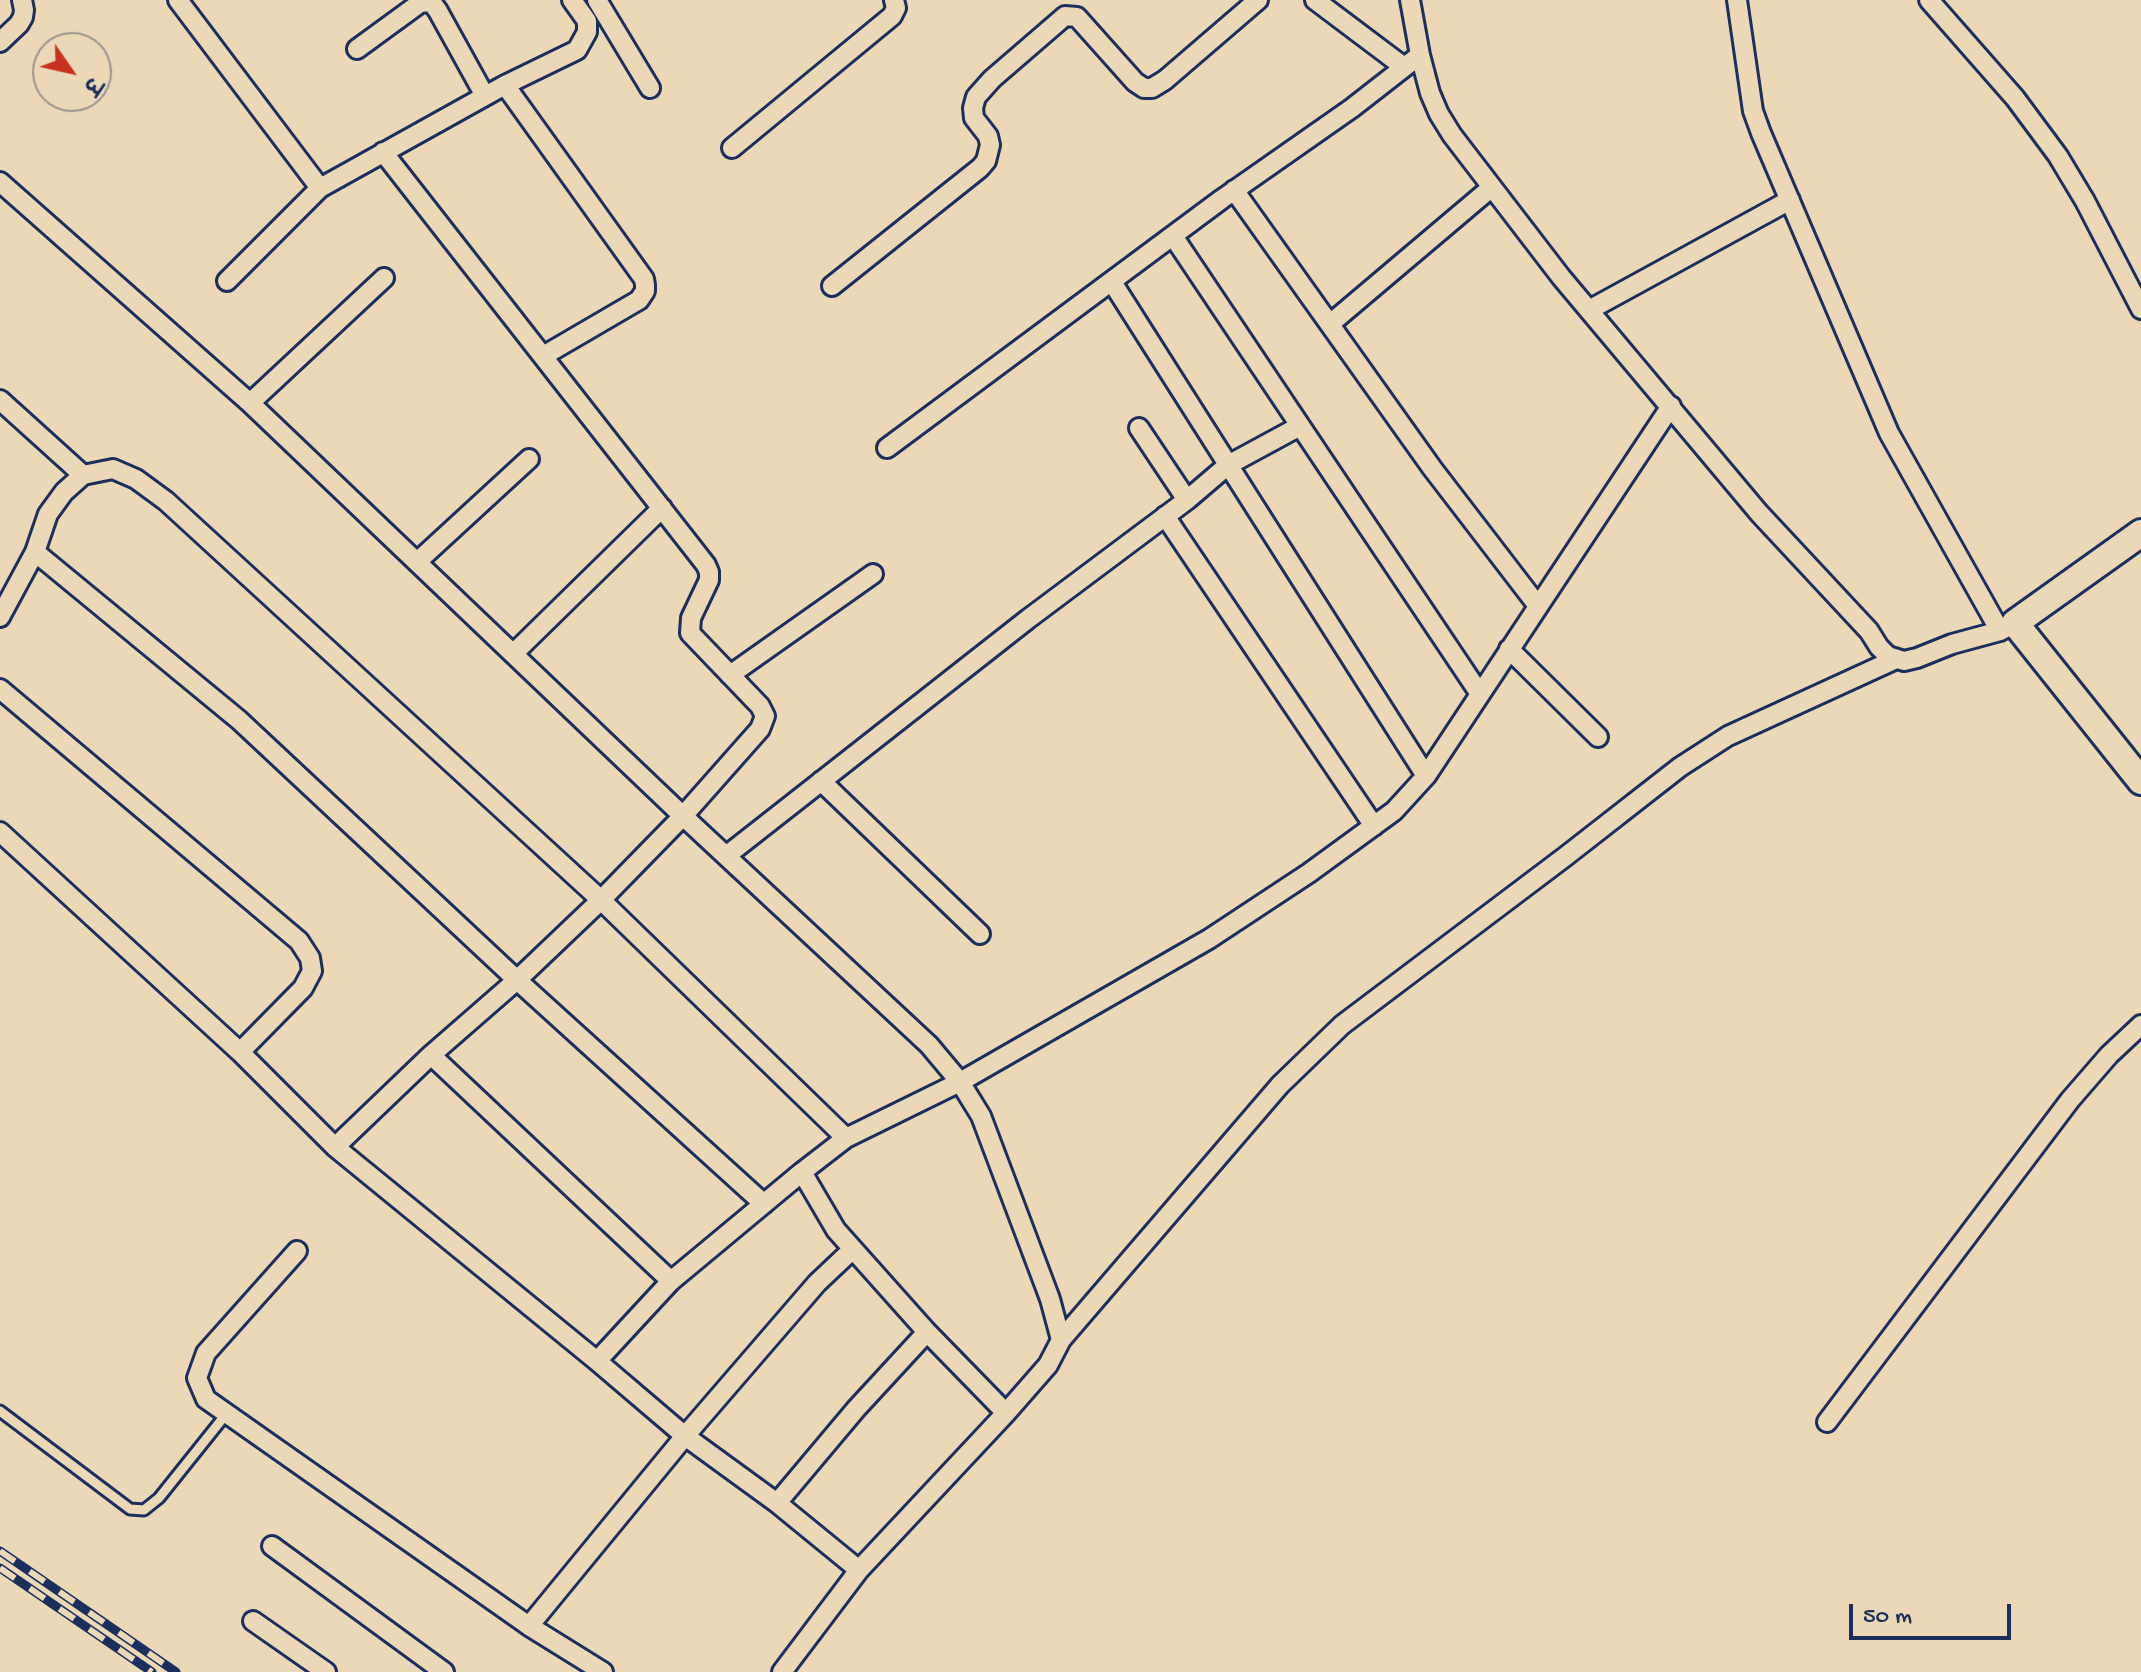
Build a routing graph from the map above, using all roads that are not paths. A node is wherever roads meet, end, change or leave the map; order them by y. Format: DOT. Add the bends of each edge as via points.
graph roads {
  1 [pos="22,0"];
  2 [pos="178,0"];
  3 [pos="572,0"];
  4 [pos="597,0"];
  5 [pos="894,0"];
  6 [pos="1258,0"];
  7 [pos="1315,0"];
  8 [pos="1410,0"];
  9 [pos="1737,0"];
  10 [pos="1929,0"];
  11 [pos="0,42"];
  12 [pos="357,49"];
  13 [pos="1420,55"];
  14 [pos="1404,67"];
  15 [pos="505,85"];
  16 [pos="650,88"];
  17 [pos="485,96"];
  18 [pos="732,148"];
  19 [pos="383,152"];
  20 [pos="0,182"];
  21 [pos="1492,187"];
  22 [pos="320,188"];
  23 [pos="1234,190"];
  24 [pos="1790,200"];
  25 [pos="1173,236"];
  26 [pos="384,278"];
  27 [pos="227,281"];
  28 [pos="1112,282"];
  29 [pos="832,286"];
  30 [pos="2141,309"];
  31 [pos="1589,310"];
  32 [pos="1330,324"];
  33 [pos="543,356"];
  34 [pos="0,400"];
  35 [pos="250,403"];
  36 [pos="1671,406"];
  37 [pos="1300,426"];
  38 [pos="1139,428"];
  39 [pos="887,448"];
  40 [pos="529,459"];
  41 [pos="1228,465"];
  42 [pos="83,475"];
  43 [pos="1187,500"];
  44 [pos="662,508"];
  45 [pos="1165,516"];
  46 [pos="2141,533"];
  47 [pos="35,552"];
  48 [pos="417,562"];
  49 [pos="873,574"];
  50 [pos="6,588"];
  51 [pos="1538,606"];
  52 [pos="0,617"];
  53 [pos="2008,627"];
  54 [pos="1509,649"];
  55 [pos="513,654"];
  56 [pos="1896,659"];
  57 [pos="730,675"];
  58 [pos="0,689"];
  59 [pos="1480,694"];
  60 [pos="1598,737"];
  61 [pos="1426,776"];
  62 [pos="821,781"];
  63 [pos="2141,781"];
  64 [pos="683,816"];
  65 [pos="1374,826"];
  66 [pos="0,832"];
  67 [pos="726,856"];
  68 [pos="601,900"];
  69 [pos="980,934"];
  70 [pos="517,980"];
  71 [pos="2141,1025"];
  72 [pos="240,1052"];
  73 [pos="431,1055"];
  74 [pos="960,1082"];
  75 [pos="846,1138"];
  76 [pos="335,1147"];
  77 [pos="802,1172"];
  78 [pos="764,1204"];
  79 [pos="853,1249"];
  80 [pos="297,1251"];
  81 [pos="671,1281"];
  82 [pos="927,1332"];
  83 [pos="1061,1340"];
  84 [pos="597,1361"];
  85 [pos="0,1411"];
  86 [pos="227,1413"];
  87 [pos="1006,1413"];
  88 [pos="1827,1422"];
  89 [pos="685,1436"];
  90 [pos="777,1503"];
  91 [pos="272,1546"];
  92 [pos="859,1570"];
  93 [pos="253,1621"];
  94 [pos="529,1626"];
  95 [pos="326,1672"];
  96 [pos="444,1672"];
  97 [pos="603,1672"];
  98 [pos="782,1672"];
  1 -- 11 [label="street" via="23,17"];
  2 -- 22 [label="street"];
  3 -- 15 [label="street" via="587,21 577,50"];
  4 -- 16 [label="street"];
  5 -- 18 [label="street" via="892,16"];
  6 -- 29 [label="street" via="1152,88 1135,82 1077,17 1065,16 976,97 974,118 990,145 980,168"];
  7 -- 14 [label="street"];
  8 -- 13 [label="street"];
  9 -- 24 [label="street" via="1753,111"];
  10 -- 30 [label="street" via="2058,156"];
  12 -- 17 [label="street" via="420,3 433,4"];
  13 -- 14 [label="street"];
  13 -- 21 [label="street" via="1439,114"];
  14 -- 23 [label="street"];
  15 -- 17 [label="street"];
  15 -- 33 [label="street" via="645,285 639,300"];
  17 -- 19 [label="street"];
  19 -- 22 [label="street"];
  19 -- 33 [label="street"];
  20 -- 35 [label="street"];
  21 -- 31 [label="street"];
  21 -- 32 [label="street"];
  22 -- 27 [label="street"];
  23 -- 25 [label="street"];
  23 -- 32 [label="street"];
  24 -- 31 [label="street"];
  24 -- 53 [label="street" via="1889,433"];
  25 -- 28 [label="street"];
  25 -- 37 [label="street"];
  26 -- 35 [label="street"];
  28 -- 39 [label="street"];
  28 -- 41 [label="street"];
  31 -- 36 [label="street"];
  32 -- 51 [label="street"];
  33 -- 44 [label="street"];
  34 -- 42 [label="street"];
  35 -- 48 [label="street"];
  36 -- 51 [label="street"];
  36 -- 56 [label="street" via="1759,513 1879,647"];
  37 -- 41 [label="street"];
  37 -- 59 [label="street"];
  38 -- 43 [label="street"];
  40 -- 48 [label="street"];
  41 -- 43 [label="street"];
  41 -- 61 [label="street"];
  42 -- 47 [label="street" via="48,514"];
  42 -- 68 [label="street" via="113,469 166,501"];
  43 -- 45 [label="street"];
  44 -- 55 [label="street"];
  44 -- 57 [label="street" via="709,572 690,633"];
  45 -- 62 [label="street"];
  45 -- 65 [label="street"];
  46 -- 53 [label="street"];
  47 -- 50 [label="street"];
  47 -- 70 [label="street" via="239,720"];
  48 -- 55 [label="street"];
  49 -- 57 [label="street"];
  50 -- 52 [label="street"];
  51 -- 54 [label="street"];
  53 -- 56 [label="street" via="1917,658"];
  53 -- 63 [label="street"];
  54 -- 59 [label="street"];
  54 -- 60 [label="street"];
  55 -- 64 [label="street"];
  56 -- 83 [label="street" via="1728,736 1680,767 1342,1025 1270,1097"];
  57 -- 64 [label="street" via="760,706 763,722"];
  58 -- 72 [label="street" via="299,941 312,971 303,988"];
  59 -- 61 [label="street"];
  61 -- 65 [label="street"];
  62 -- 67 [label="street"];
  62 -- 69 [label="street"];
  64 -- 67 [label="street"];
  64 -- 68 [label="street"];
  65 -- 74 [label="street" via="1209,939"];
  66 -- 72 [label="street"];
  67 -- 74 [label="street" via="929,1045"];
  68 -- 70 [label="street"];
  68 -- 75 [label="street"];
  70 -- 73 [label="street"];
  70 -- 78 [label="street"];
  71 -- 88 [label="street" via="2070,1100"];
  72 -- 76 [label="street"];
  73 -- 76 [label="street"];
  73 -- 81 [label="street"];
  74 -- 75 [label="street"];
  74 -- 83 [label="street" via="981,1116"];
  75 -- 77 [label="street"];
  76 -- 84 [label="street"];
  77 -- 78 [label="street"];
  77 -- 79 [label="street"];
  78 -- 81 [label="street"];
  79 -- 82 [label="street"];
  79 -- 89 [label="street" via="817,1283"];
  80 -- 86 [label="street" via="206,1353 197,1378 206,1399"];
  81 -- 84 [label="street"];
  82 -- 87 [label="street"];
  82 -- 90 [label="street"];
  83 -- 87 [label="street" via="1048,1365"];
  84 -- 89 [label="street"];
  85 -- 86 [label="lane" via="130,1509 144,1510"];
  86 -- 94 [label="street"];
  87 -- 92 [label="street"];
  89 -- 90 [label="street"];
  89 -- 94 [label="street"];
  90 -- 92 [label="street"];
  91 -- 96 [label="street"];
  92 -- 98 [label="street"];
  93 -- 95 [label="street"];
  94 -- 97 [label="street"];
}
